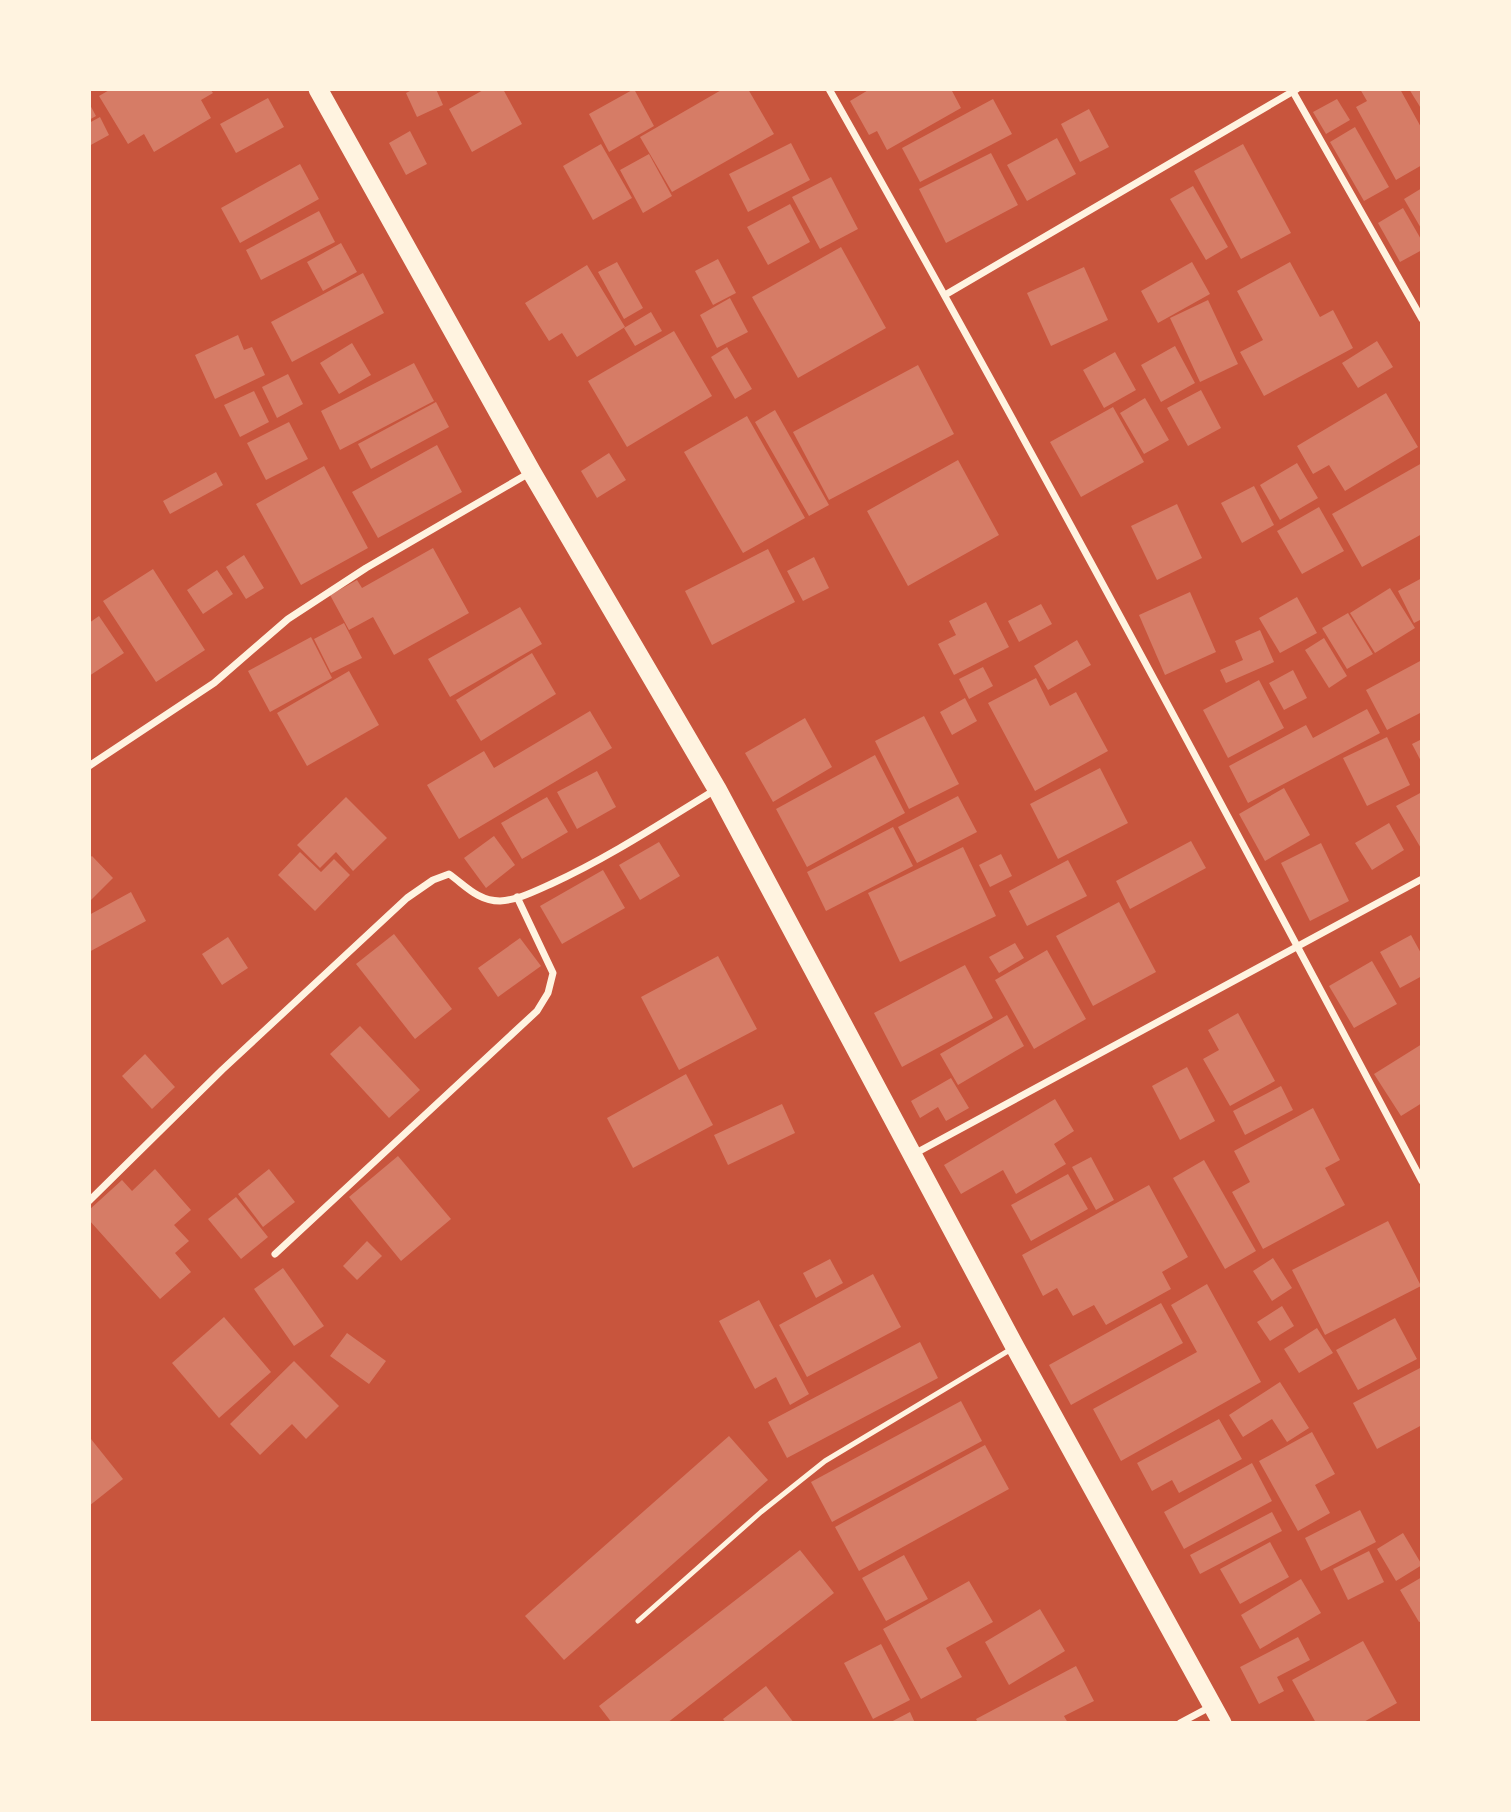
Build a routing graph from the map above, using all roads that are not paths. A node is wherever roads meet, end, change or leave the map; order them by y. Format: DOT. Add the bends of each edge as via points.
graph roads {
  1 [pos="318,89"];
  2 [pos="829,89"];
  3 [pos="1294,90"];
  4 [pos="945,295"];
  5 [pos="1422,319"];
  6 [pos="531,471"];
  7 [pos="89,765"];
  8 [pos="717,789"];
  9 [pos="1422,879"];
  10 [pos="517,897"];
  11 [pos="1297,946"];
  12 [pos="912,1155"];
  13 [pos="1422,1181"];
  14 [pos="89,1201"];
  15 [pos="275,1254"];
  16 [pos="1015,1347"];
  17 [pos="638,1621"];
  18 [pos="1213,1705"];
  19 [pos="1180,1723"];
  20 [pos="1222,1723"];
  1 -- 6 [label="highway"];
  2 -- 4 [label="street"];
  3 -- 4 [label="street"];
  3 -- 5 [label="street"];
  4 -- 11 [label="street"];
  6 -- 7 [label="street" via="288,619 214,683"];
  6 -- 8 [label="highway"];
  8 -- 10 [label="street" via="589,867"];
  8 -- 12 [label="highway"];
  9 -- 11 [label="street"];
  10 -- 14 [label="street" via="500,901 472,894 449,874 407,898"];
  10 -- 15 [label="street" via="553,973 537,1011"];
  11 -- 12 [label="street"];
  11 -- 13 [label="street"];
  12 -- 16 [label="highway"];
  16 -- 17 [label="lane" via="825,1461"];
  16 -- 18 [label="highway"];
  18 -- 19 [label="street"];
  18 -- 20 [label="highway"];
}
